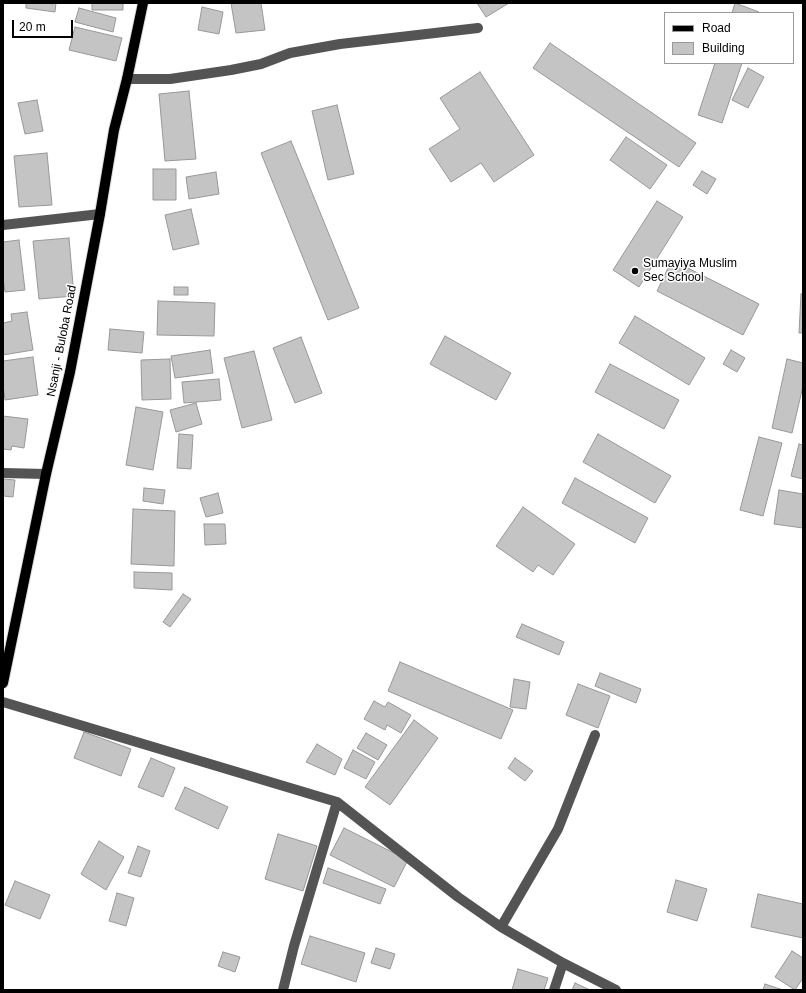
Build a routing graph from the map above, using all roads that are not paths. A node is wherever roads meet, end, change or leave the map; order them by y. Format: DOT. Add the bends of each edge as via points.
graph roads {
  1 [pos="143,3"];
  2 [pos="478,28"];
  3 [pos="127,79"];
  4 [pos="100,214"];
  5 [pos="3,225"];
  6 [pos="3,473"];
  7 [pos="46,474"];
  8 [pos="3,683"];
  9 [pos="3,702"];
  10 [pos="595,735"];
  11 [pos="337,802"];
  12 [pos="501,927"];
  13 [pos="563,963"];
  14 [pos="283,990"];
  15 [pos="554,990"];
  16 [pos="616,990"];
  1 -- 3 [label="main road, Nsanji - Buloba Road"];
  2 -- 3 [label="street" via="340,44 290,53 261,64 231,70 170,78"];
  3 -- 4 [label="main road, Nsanji - Buloba Road" via="114,130"];
  4 -- 5 [label="street"];
  4 -- 7 [label="main road, Nsanji - Buloba Road" via="70,372"];
  6 -- 7 [label="street"];
  7 -- 8 [label="main road, Nsanji - Buloba Road"];
  9 -- 11 [label="street"];
  10 -- 12 [label="street" via="558,828"];
  11 -- 12 [label="street" via="458,897"];
  11 -- 14 [label="street"];
  12 -- 13 [label="street"];
  13 -- 15 [label="street"];
  13 -- 16 [label="street"];
}
